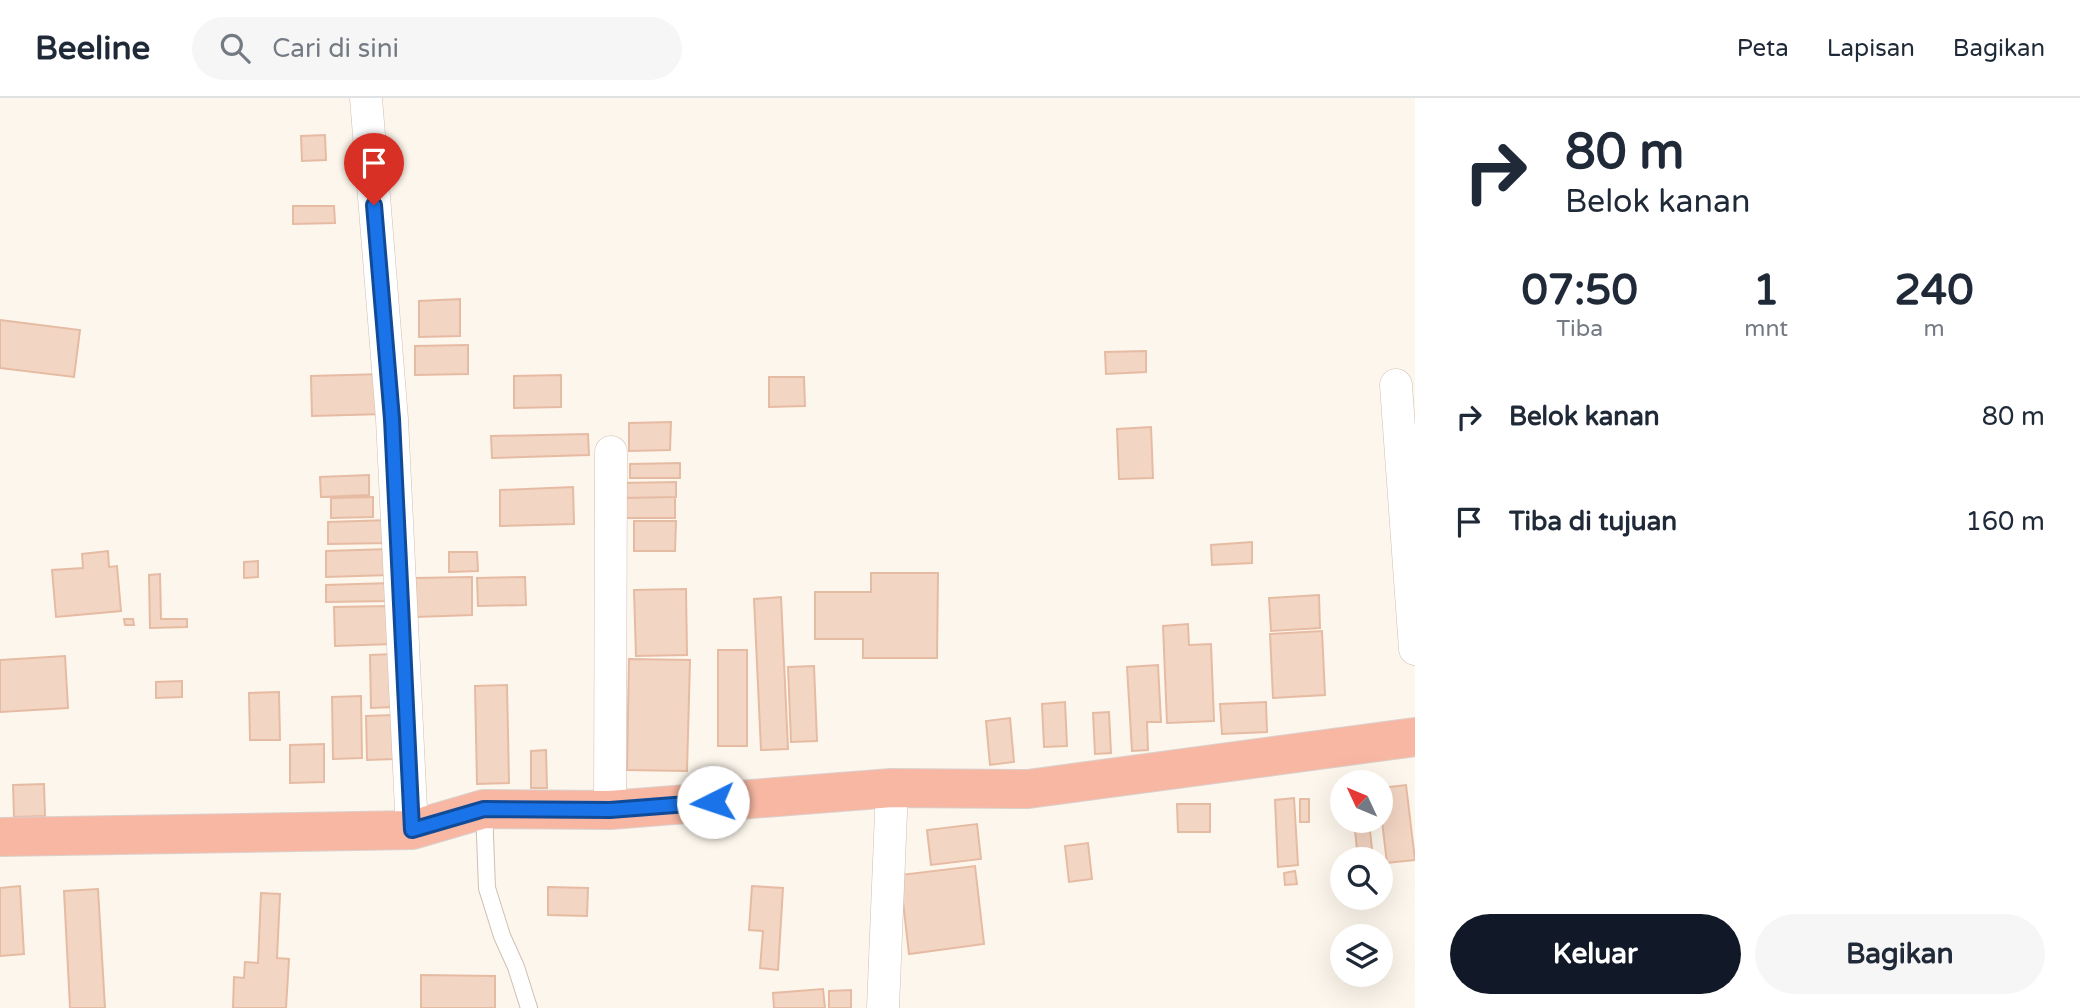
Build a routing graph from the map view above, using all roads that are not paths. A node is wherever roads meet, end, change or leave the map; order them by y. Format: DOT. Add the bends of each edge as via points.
graph roads {
  1 [pos="366,98"];
  2 [pos="1396,385"];
  3 [pos="611,452"];
  4 [pos="1415,649"];
  5 [pos="1415,737"];
  6 [pos="892,788"];
  7 [pos="484,809"];
  8 [pos="610,810"];
  9 [pos="412,830"];
  10 [pos="0,837"];
  11 [pos="529,1008"];
  12 [pos="883,1008"];
  1 -- 9 [label="street" via="392,419"];
  2 -- 4 [label="street"];
  3 -- 8 [label="street"];
  5 -- 6 [label="highway" via="1028,789"];
  6 -- 8 [label="highway"];
  6 -- 12 [label="street"];
  7 -- 8 [label="highway"];
  7 -- 9 [label="highway"];
  7 -- 11 [label="lane" via="487,888"];
  9 -- 10 [label="highway"];
}
